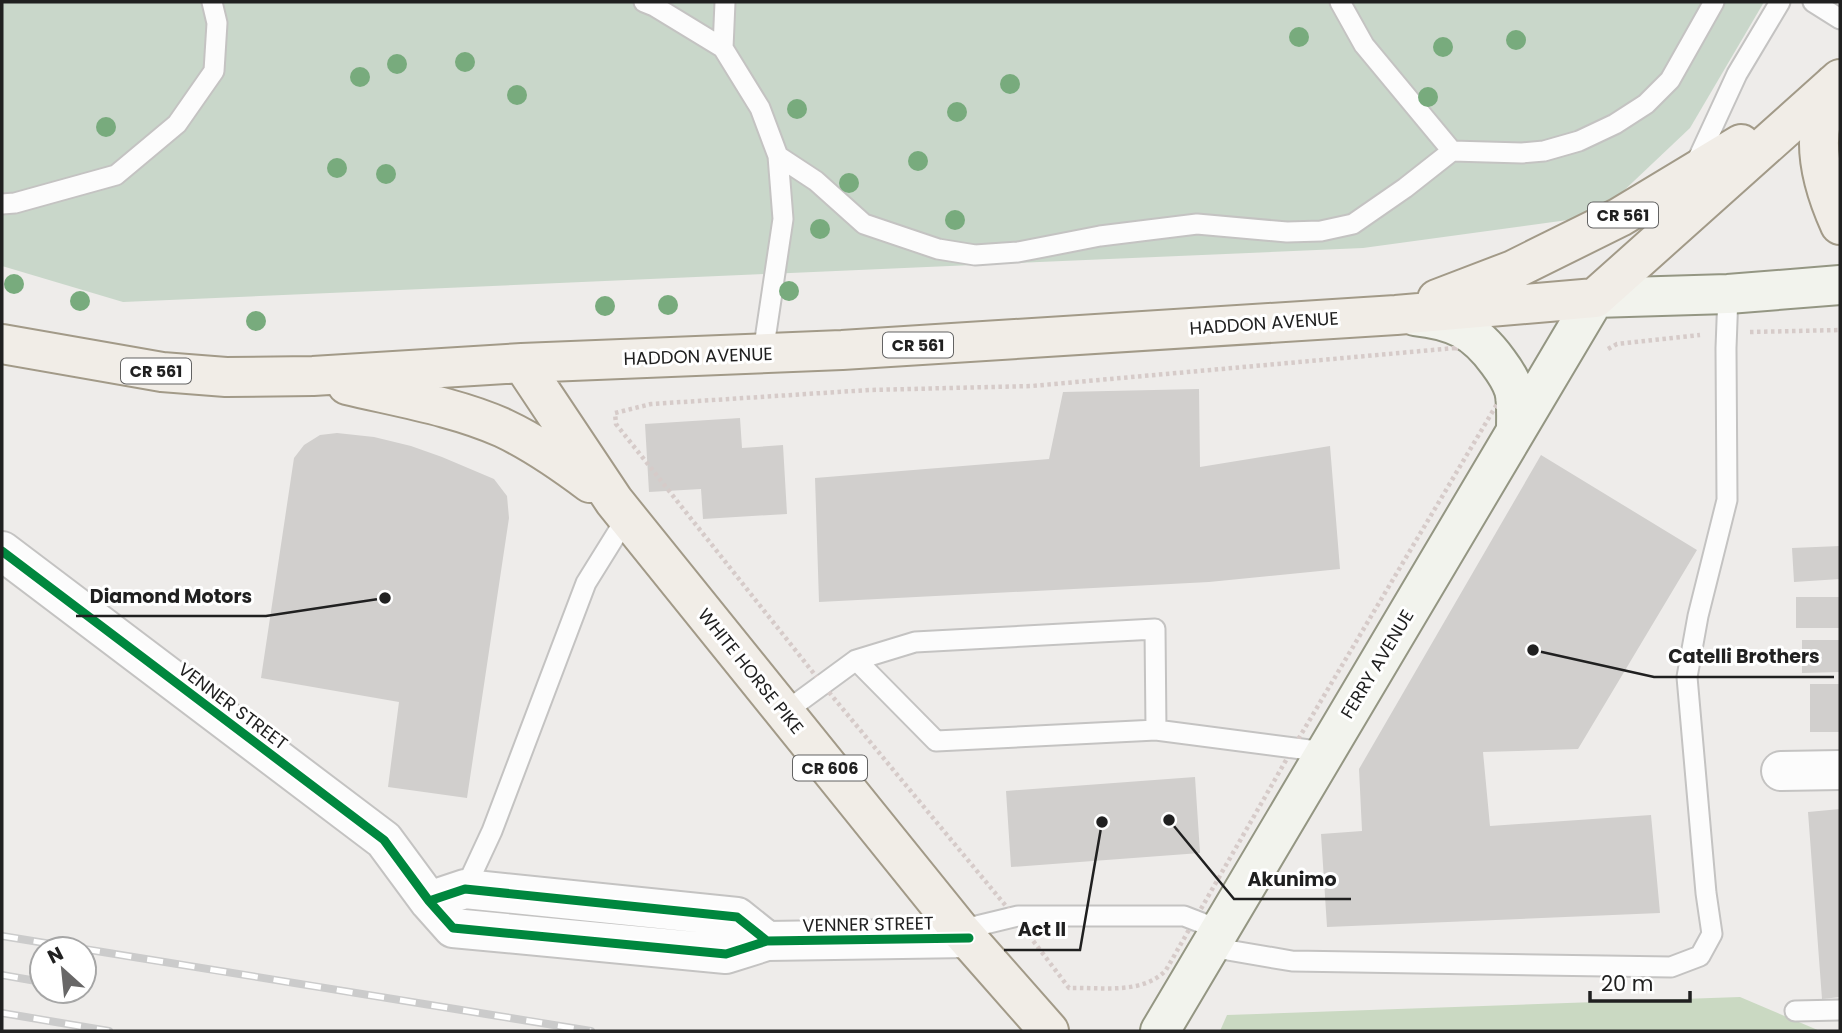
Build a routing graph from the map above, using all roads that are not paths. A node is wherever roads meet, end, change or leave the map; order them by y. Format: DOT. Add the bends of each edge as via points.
graph roads {
  1 [pos="212,2"];
  2 [pos="644,2"];
  3 [pos="724,2"];
  4 [pos="1340,2"];
  5 [pos="1714,2"];
  6 [pos="1780,2"];
  7 [pos="1813,2"];
  8 [pos="1840,19"];
  9 [pos="723,48"];
  10 [pos="1837,82"];
  11 [pos="1452,151"];
  12 [pos="778,156"];
  13 [pos="1690,175"];
  14 [pos="2,204"];
  15 [pos="1840,225"];
  16 [pos="1840,285"];
  17 [pos="1728,294"];
  18 [pos="1595,298"];
  19 [pos="1395,315"];
  20 [pos="2,344"];
  21 [pos="763,353"];
  22 [pos="522,363"];
  23 [pos="313,376"];
  24 [pos="1516,429"];
  25 [pos="620,509"];
  26 [pos="2,551"];
  27 [pos="856,660"];
  28 [pos="785,712"];
  29 [pos="1156,730"];
  30 [pos="1325,752"];
  31 [pos="1840,770"];
  32 [pos="1781,771"];
  33 [pos="447,895"];
  34 [pos="965,934"];
  35 [pos="1215,939"];
  36 [pos="1794,1010"];
  37 [pos="1840,1010"];
  38 [pos="1049,1031"];
  39 [pos="1160,1031"];
  1 -- 14 [label="lane" via="217,23 214,71 177,124 116,176"];
  2 -- 9 [label="lane"];
  3 -- 9 [label="lane"];
  4 -- 11 [label="lane" via="1364,45"];
  5 -- 11 [label="lane" via="1670,80 1646,104 1615,124 1544,151"];
  6 -- 13 [label="lane" via="1737,74"];
  7 -- 8 [label="lane"];
  9 -- 12 [label="lane" via="760,108"];
  10 -- 13 [label="main road, HADDON AVENUE / CR 561"];
  10 -- 15 [label="main road" via="1821,123 1820,158 1828,198"];
  10 -- 18 [label="main road, CR 561"];
  11 -- 12 [label="lane" via="1353,224 1321,231 1197,224 975,255 938,249 864,224 816,181"];
  12 -- 21 [label="lane" via="783,219"];
  13 -- 19 [label="main road, HADDON AVENUE / CR 561" via="1620,217 1513,270"];
  16 -- 17 [label="main road"];
  17 -- 18 [label="main road"];
  17 -- 35 [label="lane" via="1727,500 1687,677 1712,934 1700,956 1671,967 1292,961"];
  18 -- 19 [label="main road, HADDON AVENUE / CR 561"];
  18 -- 24 [label="main road, FERRY AVENUE"];
  19 -- 21 [label="main road, HADDON AVENUE / CR 561"];
  19 -- 24 [label="main road" via="1438,319 1466,329 1486,346 1514,389"];
  20 -- 23 [label="main road, HADDON AVENUE / CR 561" via="162,372"];
  21 -- 22 [label="main road, HADDON AVENUE / CR 561"];
  22 -- 23 [label="main road, HADDON AVENUE / CR 561"];
  22 -- 25 [label="main road, WHITE HORSE PIKE / CR 606"];
  23 -- 25 [label="main road" via="502,428 550,453"];
  24 -- 30 [label="main road, FERRY AVENUE"];
  25 -- 28 [label="main road, WHITE HORSE PIKE / CR 606"];
  25 -- 33 [label="lane" via="586,583 492,831"];
  26 -- 33 [label="street, VENNER STREET" via="384,840"];
  27 -- 28 [label="lane"];
  27 -- 29 [label="lane" via="936,741"];
  27 -- 29 [label="lane" via="915,642 1155,629"];
  28 -- 34 [label="main road, WHITE HORSE PIKE / CR 606"];
  29 -- 30 [label="lane"];
  30 -- 35 [label="main road, FERRY AVENUE"];
  31 -- 32 [label="street"];
  33 -- 34 [label="street, VENNER STREET" via="453,928 726,954 767,940"];
  34 -- 35 [label="lane" via="1018,916 1184,916"];
  34 -- 38 [label="main road, WHITE HORSE PIKE / CR 606"];
  35 -- 39 [label="main road, FERRY AVENUE"];
  36 -- 37 [label="lane"];
}
